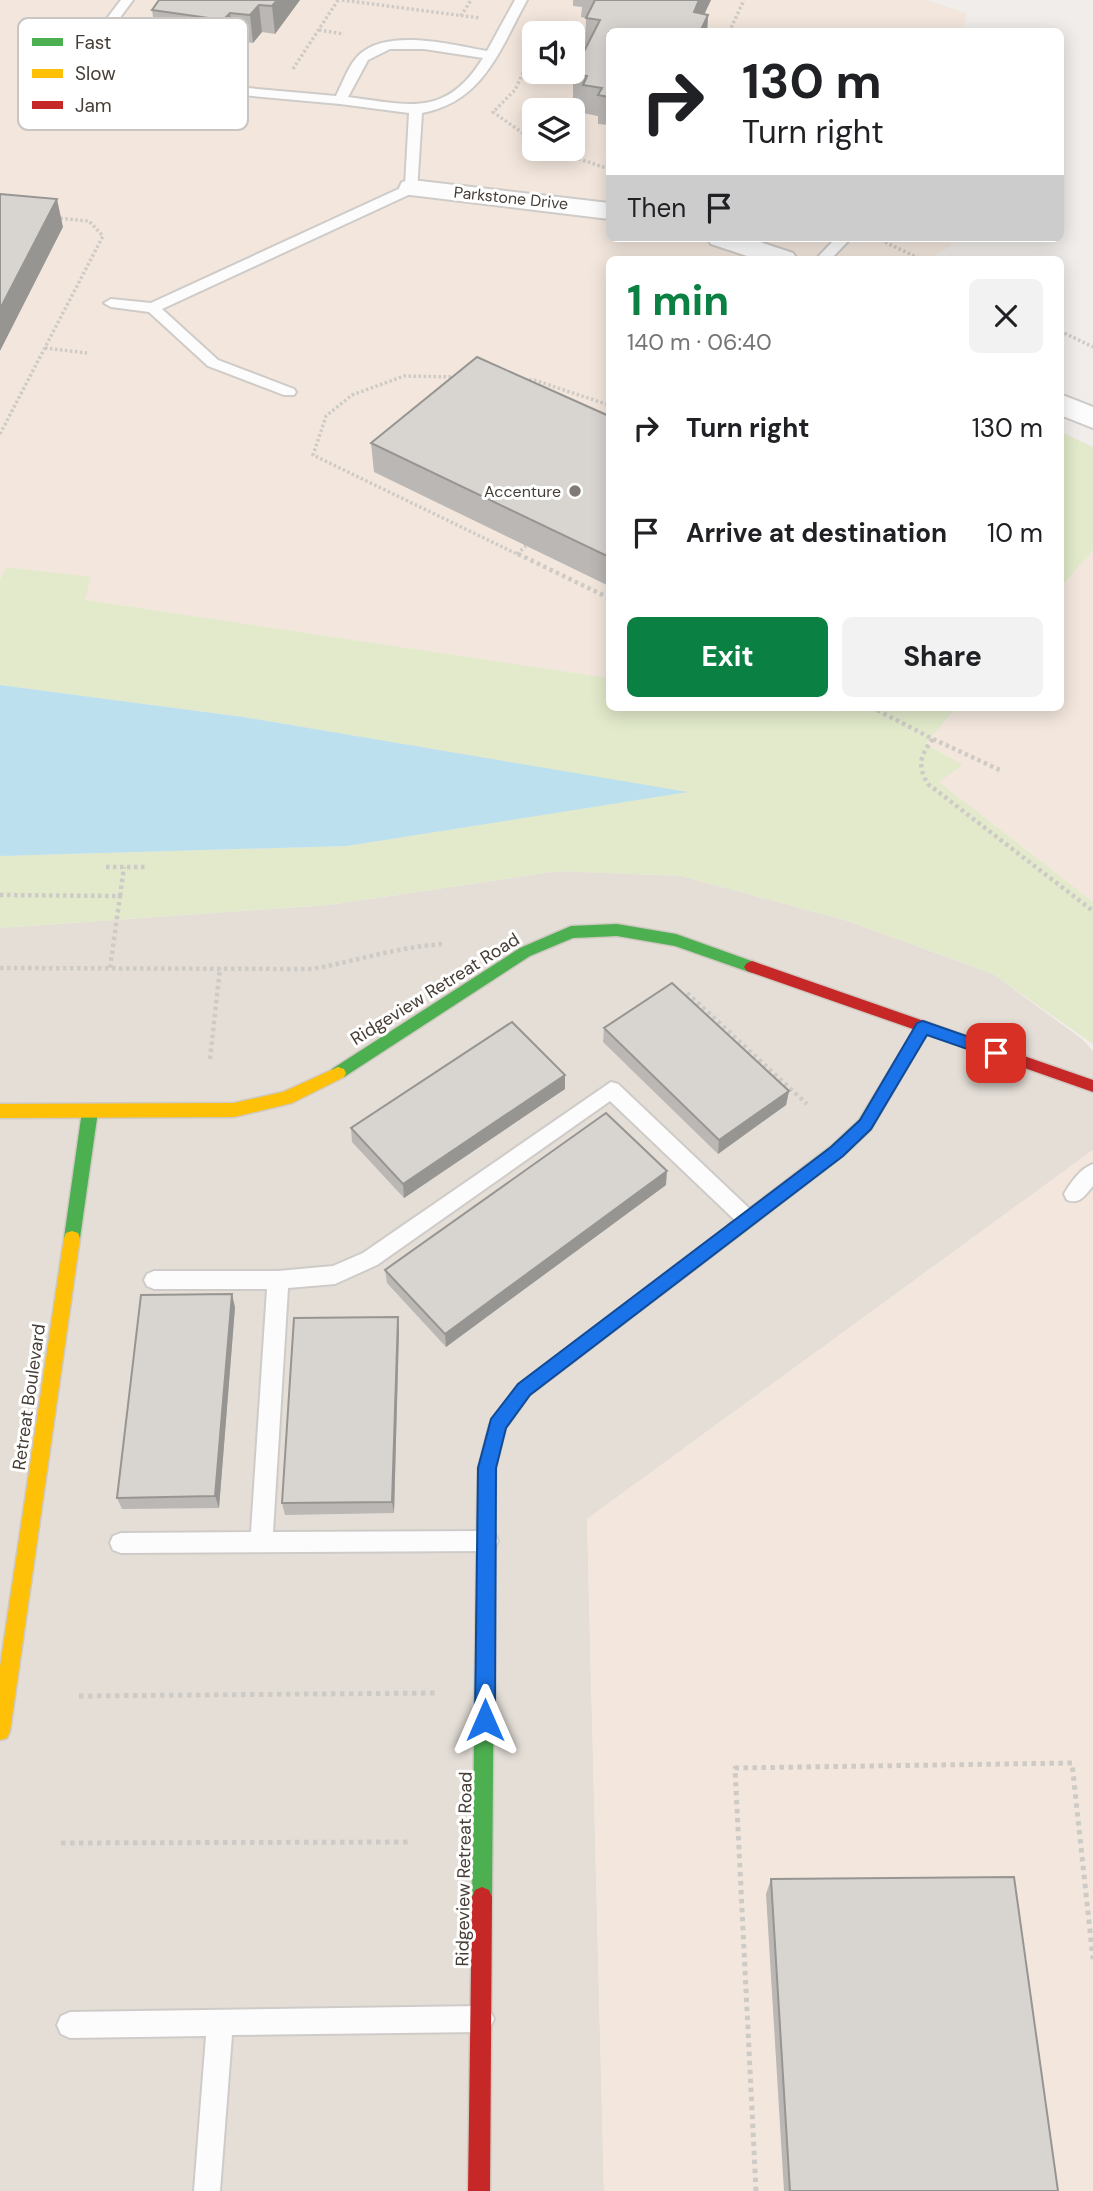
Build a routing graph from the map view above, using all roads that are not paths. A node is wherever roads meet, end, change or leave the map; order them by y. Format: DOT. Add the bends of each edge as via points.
graph roads {
  1 [pos="127,0"];
  2 [pos="520,0"];
  3 [pos="114,18"];
  4 [pos="491,55"];
  5 [pos="248,92"];
  6 [pos="340,100"];
  7 [pos="416,110"];
  8 [pos="412,188"];
  9 [pos="606,210"];
  10 [pos="734,242"];
  11 [pos="840,242"];
  12 [pos="774,256"];
  13 [pos="826,256"];
  14 [pos="110,303"];
  15 [pos="153,308"];
  16 [pos="289,392"];
  17 [pos="1064,405"];
  18 [pos="1093,419"];
  19 [pos="923,1027"];
  20 [pos="1093,1086"];
  21 [pos="0,1111"];
  22 [pos="90,1111"];
  23 [pos="1093,1172"];
  24 [pos="1074,1194"];
  25 [pos="746,1218"];
  26 [pos="154,1280"];
  27 [pos="278,1280"];
  28 [pos="487,1541"];
  29 [pos="121,1543"];
  30 [pos="261,1543"];
  31 [pos="0,1731"];
  32 [pos="482,2019"];
  33 [pos="220,2023"];
  34 [pos="70,2025"];
  35 [pos="207,2191"];
  36 [pos="480,2191"];
  1 -- 3 [label="lane"];
  2 -- 4 [label="lane"];
  4 -- 6 [label="lane" via="385,45 363,59"];
  4 -- 7 [label="lane" via="466,92 445,104"];
  5 -- 6 [label="lane"];
  6 -- 7 [label="lane"];
  7 -- 8 [label="lane"];
  8 -- 9 [label="street, Parkstone Drive"];
  8 -- 15 [label="lane"];
  10 -- 12 [label="street"];
  11 -- 13 [label="lane"];
  14 -- 15 [label="lane"];
  15 -- 16 [label="lane" via="214,363"];
  17 -- 18 [label="street"];
  19 -- 20 [label="street, Ridgeview Retreat Road"];
  19 -- 22 [label="street, Ridgeview Retreat Road" via="676,940 617,930 571,932 526,952 331,1078 286,1098 234,1110"];
  19 -- 25 [label="street, Ridgeview Retreat Road" via="865,1125"];
  21 -- 22 [label="street, Ridgeview Retreat Road"];
  22 -- 31 [label="street, Retreat Boulevard"];
  23 -- 24 [label="lane"];
  25 -- 27 [label="lane" via="611,1090 370,1259 335,1275"];
  25 -- 28 [label="street, Ridgeview Retreat Road" via="524,1390 498,1425 492,1447 487,1468"];
  26 -- 27 [label="lane"];
  27 -- 30 [label="lane"];
  28 -- 30 [label="lane"];
  28 -- 32 [label="street, Ridgeview Retreat Road"];
  29 -- 30 [label="lane"];
  32 -- 33 [label="lane"];
  32 -- 36 [label="street, Ridgeview Retreat Road"];
  33 -- 34 [label="lane"];
  33 -- 35 [label="lane"];
}
